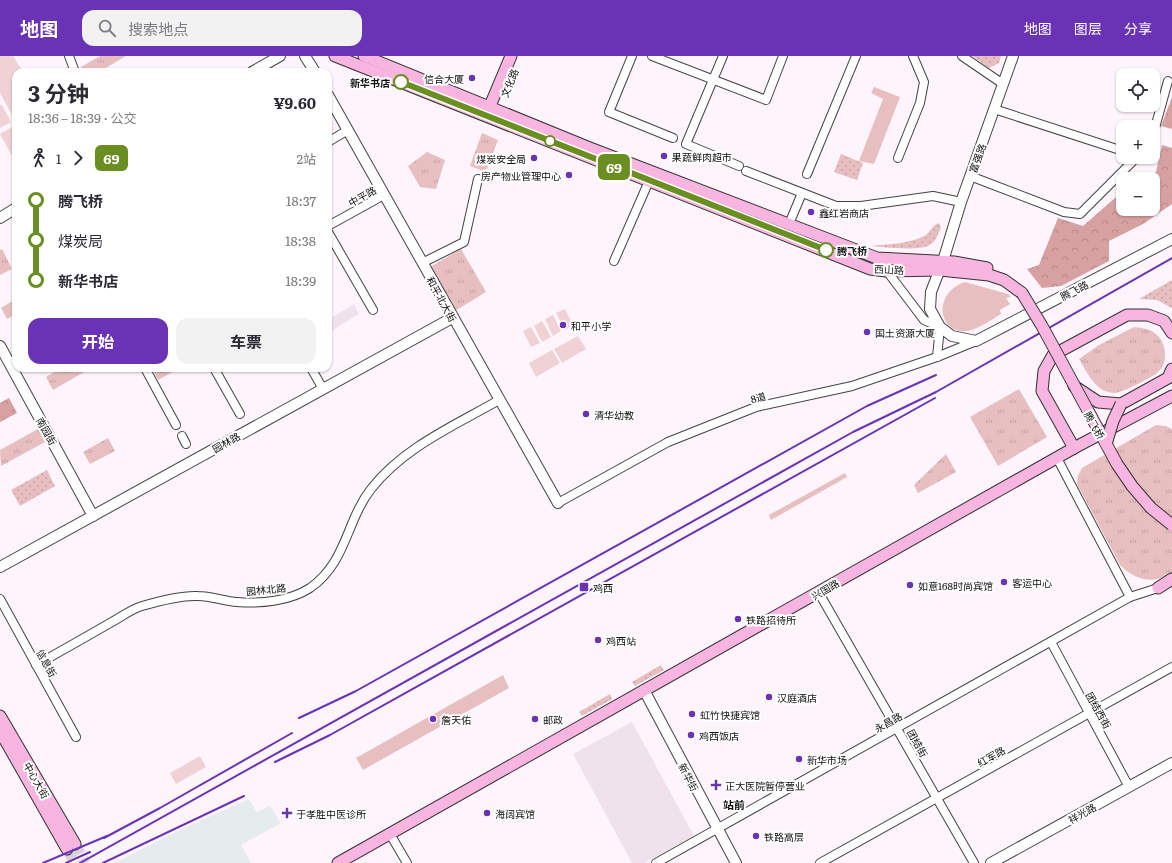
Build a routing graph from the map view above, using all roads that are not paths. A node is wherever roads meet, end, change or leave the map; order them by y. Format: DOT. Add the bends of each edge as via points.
graph roads {
  1 [pos="69,56"];
  2 [pos="280,56"];
  3 [pos="335,56"];
  4 [pos="364,56"];
  5 [pos="511,56"];
  6 [pos="520,56"];
  7 [pos="632,56"];
  8 [pos="652,56"];
  9 [pos="723,56"];
  10 [pos="783,56"];
  11 [pos="856,56"];
  12 [pos="914,56"];
  13 [pos="962,56"];
  14 [pos="1013,56"];
  15 [pos="74,68"];
  16 [pos="259,68"];
  17 [pos="713,79"];
  18 [pos="1168,81"];
  19 [pos="1003,84"];
  20 [pos="332,102"];
  21 [pos="994,109"];
  22 [pos="490,112"];
  23 [pos="1157,120"];
  24 [pos="348,130"];
  25 [pos="673,138"];
  26 [pos="332,140"];
  27 [pos="1116,149"];
  28 [pos="898,158"];
  29 [pos="1130,164"];
  30 [pos="807,174"];
  31 [pos="970,176"];
  32 [pos="478,179"];
  33 [pos="649,181"];
  34 [pos="802,193"];
  35 [pos="384,195"];
  36 [pos="961,202"];
  37 [pos="12,210"];
  38 [pos="0,218"];
  39 [pos="332,224"];
  40 [pos="789,224"];
  41 [pos="332,239"];
  42 [pos="1172,239"];
  43 [pos="877,258"];
  44 [pos="614,262"];
  45 [pos="422,263"];
  46 [pos="942,265"];
  47 [pos="886,271"];
  48 [pos="1025,291"];
  49 [pos="373,310"];
  50 [pos="452,318"];
  51 [pos="940,327"];
  52 [pos="1172,333"];
  53 [pos="976,341"];
  54 [pos="0,346"];
  55 [pos="937,357"];
  56 [pos="12,368"];
  57 [pos="1172,369"];
  58 [pos="14,372"];
  59 [pos="147,372"];
  60 [pos="216,372"];
  61 [pos="313,372"];
  62 [pos="1074,386"];
  63 [pos="323,390"];
  64 [pos="1085,394"];
  65 [pos="499,400"];
  66 [pos="1171,401"];
  67 [pos="1122,404"];
  68 [pos="240,414"];
  69 [pos="176,424"];
  70 [pos="182,436"];
  71 [pos="1107,439"];
  72 [pos="186,444"];
  73 [pos="1074,448"];
  74 [pos="1057,458"];
  75 [pos="558,503"];
  76 [pos="93,516"];
  77 [pos="1172,516"];
  78 [pos="1172,525"];
  79 [pos="0,567"];
  80 [pos="1172,579"];
  81 [pos="1172,586"];
  82 [pos="1158,588"];
  83 [pos="819,593"];
  84 [pos="1130,597"];
  85 [pos="0,598"];
  86 [pos="1051,642"];
  87 [pos="36,665"];
  88 [pos="1172,667"];
  89 [pos="641,692"];
  90 [pos="1089,713"];
  91 [pos="0,716"];
  92 [pos="898,728"];
  93 [pos="0,731"];
  94 [pos="76,737"];
  95 [pos="1172,763"];
  96 [pos="1130,787"];
  97 [pos="937,798"];
  98 [pos="714,831"];
  99 [pos="390,834"];
  100 [pos="338,863"];
  101 [pos="407,863"];
  102 [pos="656,863"];
  103 [pos="728,863"];
  104 [pos="736,863"];
  105 [pos="820,863"];
  106 [pos="974,863"];
  107 [pos="991,863"];
  1 -- 15 [label="street"];
  2 -- 16 [label="street"];
  3 -- 22 [label="main road, 西山路"];
  4 -- 22 [label="main road, 西山路"];
  5 -- 22 [label="main road, 文化路"];
  6 -- 22 [label="main road, 文化路"];
  7 -- 25 [label="street" via="609,112"];
  8 -- 17 [label="street"];
  9 -- 17 [label="street"];
  10 -- 17 [label="street" via="766,100"];
  11 -- 30 [label="street"];
  12 -- 28 [label="street" via="924,82 920,103"];
  13 -- 19 [label="street"];
  14 -- 19 [label="street, 富强路"];
  17 -- 34 [label="street" via="686,144"];
  18 -- 23 [label="street"];
  19 -- 21 [label="street, 富强路"];
  20 -- 24 [label="street, 和平北大街"];
  21 -- 27 [label="street"];
  21 -- 31 [label="street, 富强路"];
  22 -- 33 [label="main road, 西山路"];
  22 -- 40 [label="main road, 西山路"];
  24 -- 26 [label="street"];
  24 -- 35 [label="street, 和平北大街"];
  29 -- 31 [label="street" via="1080,214 1064,212"];
  31 -- 36 [label="street, 富强路"];
  32 -- 45 [label="street" via="464,242"];
  33 -- 44 [label="street"];
  33 -- 47 [label="main road, 西山路" via="870,269"];
  34 -- 36 [label="street" via="841,206 861,206 933,196"];
  34 -- 40 [label="street"];
  35 -- 39 [label="street, 中平路"];
  35 -- 45 [label="street, 和平北大街"];
  36 -- 46 [label="street, 富强路"];
  37 -- 38 [label="street"];
  40 -- 43 [label="main road, 西山路"];
  41 -- 49 [label="street"];
  42 -- 53 [label="street, 腾飞路"];
  43 -- 46 [label="main road, 西山路"];
  43 -- 47 [label="street"];
  45 -- 50 [label="street, 和平北大街"];
  46 -- 47 [label="main road, 西山路"];
  46 -- 48 [label="main road, 西山路" via="998,270 1012,277"];
  46 -- 51 [label="street, 富强路" via="931,292 930,310"];
  47 -- 51 [label="street" via="924,320"];
  48 -- 62 [label="main road, 腾飞桥, bridge"];
  48 -- 64 [label="main road, 腾飞桥"];
  50 -- 63 [label="street, 园林路"];
  50 -- 65 [label="street, 和平北大街"];
  51 -- 53 [label="street" via="952,336"];
  51 -- 55 [label="street"];
  52 -- 73 [label="main road" via="1164,322 1148,315 1126,315 1053,355 1044,371 1042,391"];
  53 -- 55 [label="street, 8道"];
  54 -- 56 [label="street, 南园街"];
  55 -- 75 [label="street, 8道" via="852,386 756,407 668,442"];
  57 -- 67 [label="main road" via="1168,378"];
  58 -- 76 [label="street, 南园街"];
  59 -- 69 [label="street"];
  60 -- 68 [label="street"];
  61 -- 63 [label="street"];
  62 -- 64 [label="main road, bridge"];
  62 -- 71 [label="main road, 腾飞桥, bridge"];
  63 -- 76 [label="street, 园林路"];
  64 -- 67 [label="main road" via="1098,402"];
  64 -- 71 [label="main road, 腾飞桥"];
  65 -- 75 [label="street, 和平北大街"];
  65 -- 87 [label="street, 园林北路" via="423,443 385,473 358,509 341,553 331,569 310,588 289,598 262,602 238,602 199,596 141,606"];
  66 -- 73 [label="main road, 兴国路"];
  67 -- 71 [label="main road, bridge"];
  70 -- 72 [label="street"];
  71 -- 77 [label="main road, 腾飞桥" via="1136,481"];
  71 -- 78 [label="main road, 腾飞桥, bridge" via="1132,486 1151,508"];
  73 -- 74 [label="main road, 兴国路"];
  74 -- 83 [label="main road, 兴国路"];
  74 -- 84 [label="street"];
  76 -- 79 [label="street, 园林路"];
  80 -- 82 [label="main road"];
  81 -- 82 [label="main road"];
  82 -- 84 [label="street, 永昌路"];
  83 -- 89 [label="main road, 兴国路"];
  83 -- 92 [label="street, 团结街"];
  84 -- 86 [label="street, 永昌路"];
  85 -- 87 [label="street, 信息街"];
  86 -- 90 [label="street, 团结西街"];
  86 -- 92 [label="street, 永昌路"];
  87 -- 94 [label="street, 信息街"];
  88 -- 90 [label="street, 红军路"];
  89 -- 98 [label="street, 新华街"];
  89 -- 99 [label="main road, 兴国路"];
  90 -- 96 [label="street, 团结西街"];
  90 -- 97 [label="street, 红军路"];
  91 -- 93 [label="main road, 中心大街" via="71,846"];
  92 -- 97 [label="street, 团结街"];
  92 -- 98 [label="street, 永昌路"];
  95 -- 96 [label="street, 祥光路"];
  96 -- 107 [label="street, 祥光路"];
  97 -- 105 [label="street, 红军路"];
  97 -- 106 [label="street, 团结街"];
  98 -- 102 [label="street, 永昌路"];
  98 -- 103 [label="street, 新华街"];
  98 -- 104 [label="street, 新华街"];
  99 -- 100 [label="main road"];
  99 -- 101 [label="street"];
}
